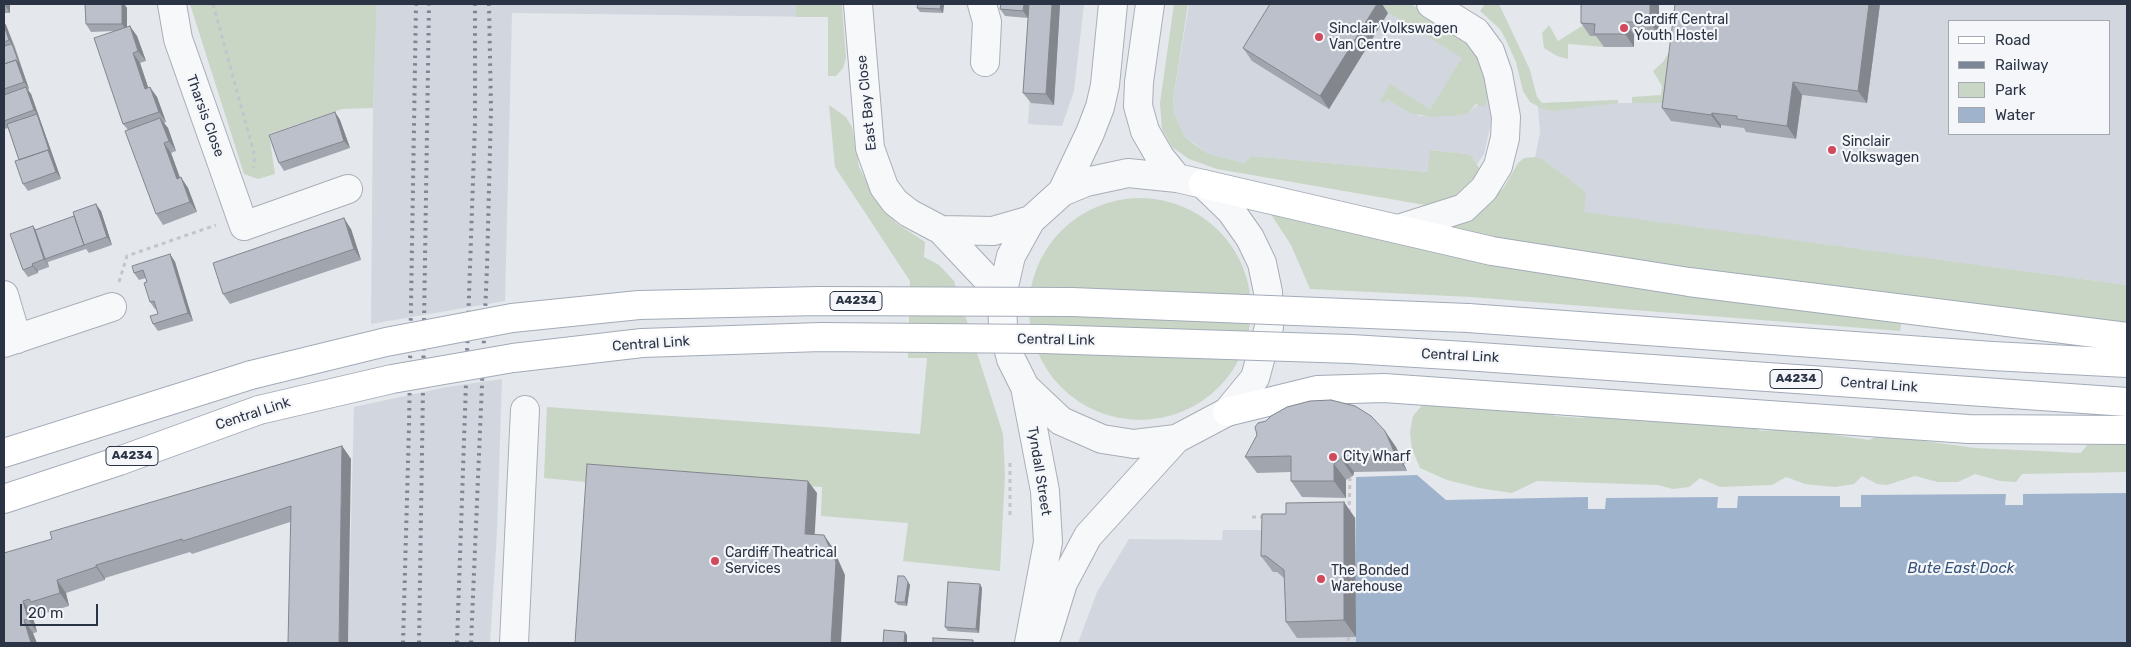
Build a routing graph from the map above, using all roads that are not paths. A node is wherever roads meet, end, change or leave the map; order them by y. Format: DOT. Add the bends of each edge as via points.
graph roads {
  1 [pos="172,4"];
  2 [pos="858,4"];
  3 [pos="982,4"];
  4 [pos="1113,4"];
  5 [pos="1150,4"];
  6 [pos="1431,4"];
  7 [pos="985,62"];
  8 [pos="1177,178"];
  9 [pos="1203,184"];
  10 [pos="348,189"];
  11 [pos="1062,192"];
  12 [pos="1031,220"];
  13 [pos="1398,229"];
  14 [pos="941,230"];
  15 [pos="1002,295"];
  16 [pos="4,296"];
  17 [pos="112,307"];
  18 [pos="2127,337"];
  19 [pos="10,341"];
  20 [pos="2127,363"];
  21 [pos="1025,387"];
  22 [pos="2127,402"];
  23 [pos="525,410"];
  24 [pos="1227,412"];
  25 [pos="2127,430"];
  26 [pos="1176,439"];
  27 [pos="4,453"];
  28 [pos="4,499"];
  29 [pos="514,643"];
  30 [pos="1029,643"];
  31 [pos="1045,643"];
  1 -- 10 [label="street, Tharsis Close" via="178,39 240,214"];
  2 -- 14 [label="street, East Bay Close" via="865,103 876,170 884,187 908,214"];
  3 -- 7 [label="street" via="987,22"];
  4 -- 11 [label="street" via="1100,107"];
  5 -- 8 [label="street" via="1138,106 1145,131 1160,158"];
  6 -- 13 [label="street" via="1476,32 1490,51 1506,117 1505,138 1498,166 1484,189 1464,208"];
  8 -- 9 [label="street"];
  8 -- 11 [label="street" via="1128,173 1086,182"];
  9 -- 13 [label="main road"];
  9 -- 24 [label="street" via="1231,211 1250,238 1262,263 1268,292 1269,327 1255,378"];
  11 -- 12 [label="street"];
  12 -- 14 [label="street, East Bay Close" via="992,231"];
  12 -- 15 [label="street" via="1011,256"];
  13 -- 18 [label="main road" via="1492,251 1689,282"];
  14 -- 15 [label="street, East Bay Close"];
  15 -- 21 [label="street" via="1002,328 1011,359"];
  16 -- 19 [label="street"];
  17 -- 19 [label="street"];
  20 -- 27 [label="main road, A4234, bridge" via="1468,318 1072,302 819,301 639,305 512,318 386,342 251,375"];
  21 -- 26 [label="street" via="1061,421 1102,439 1134,444"];
  21 -- 30 [label="street, Tyndall Street" via="1047,509 1046,561"];
  22 -- 28 [label="main road, Central Link / A4234, bridge" via="1351,349 1044,339 821,337 642,343 513,358 392,379 260,410"];
  23 -- 29 [label="street"];
  24 -- 25 [label="main road" via="1317,390 1384,388 1968,429"];
  24 -- 26 [label="street"];
  26 -- 31 [label="street" via="1088,536 1063,583"];
}
